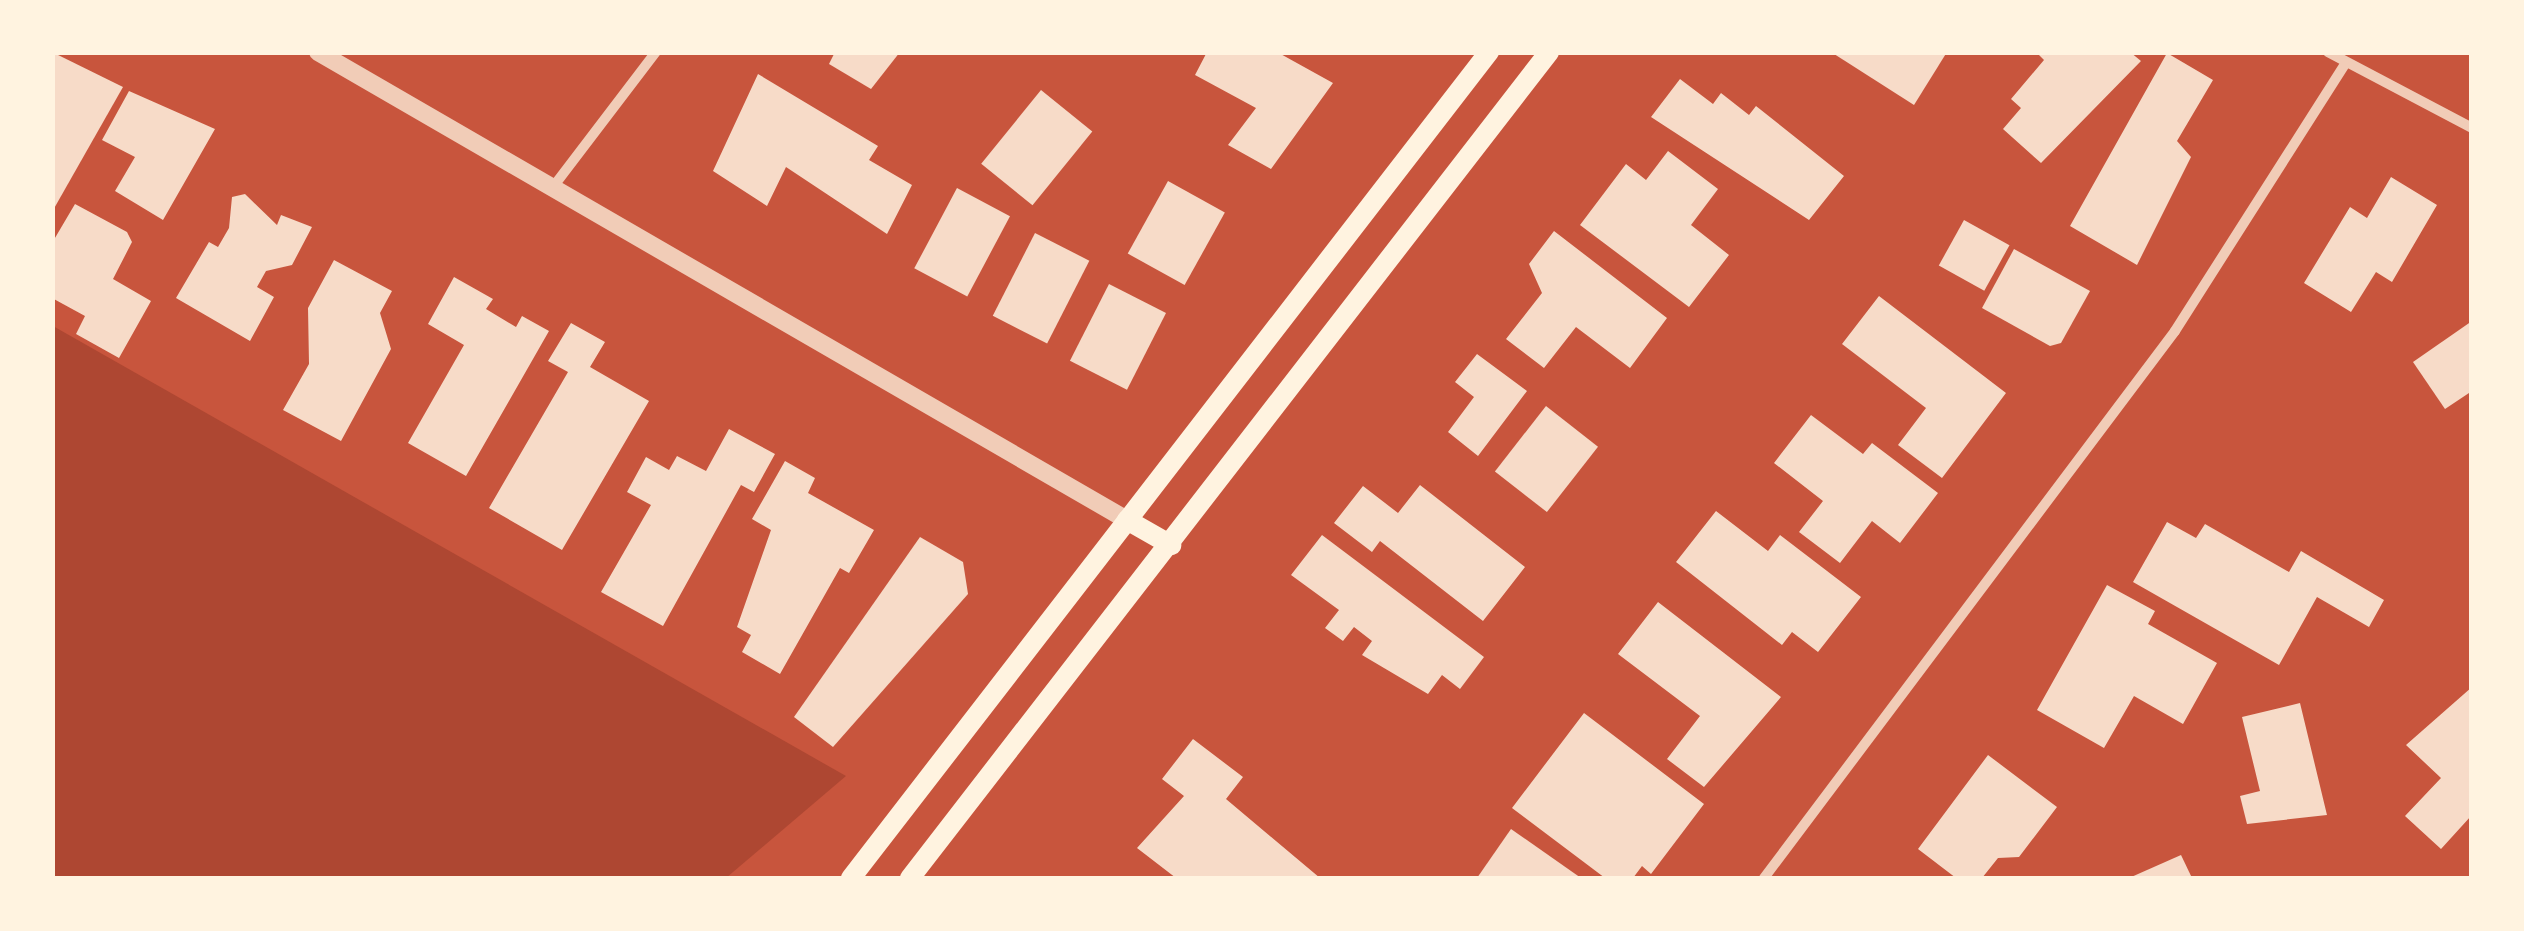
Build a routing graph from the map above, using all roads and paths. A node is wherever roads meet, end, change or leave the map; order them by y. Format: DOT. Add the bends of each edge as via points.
graph roads {
  1 [pos="318,52"];
  2 [pos="656,52"];
  3 [pos="1489,52"];
  4 [pos="1549,52"];
  5 [pos="2328,52"];
  6 [pos="2346,64"];
  7 [pos="2472,128"];
  8 [pos="552,187"];
  9 [pos="1127,520"];
  10 [pos="1171,545"];
  11 [pos="851,878"];
  12 [pos="910,878"];
  13 [pos="1764,878"];
  1 -- 8 [label="street"];
  2 -- 8 [label="street"];
  3 -- 9 [label="main road"];
  4 -- 10 [label="main road"];
  5 -- 6 [label="street"];
  6 -- 7 [label="street"];
  6 -- 13 [label="street" via="2175,332"];
  8 -- 9 [label="street"];
  9 -- 10 [label="main road"];
  9 -- 11 [label="main road"];
  10 -- 12 [label="main road"];
}
